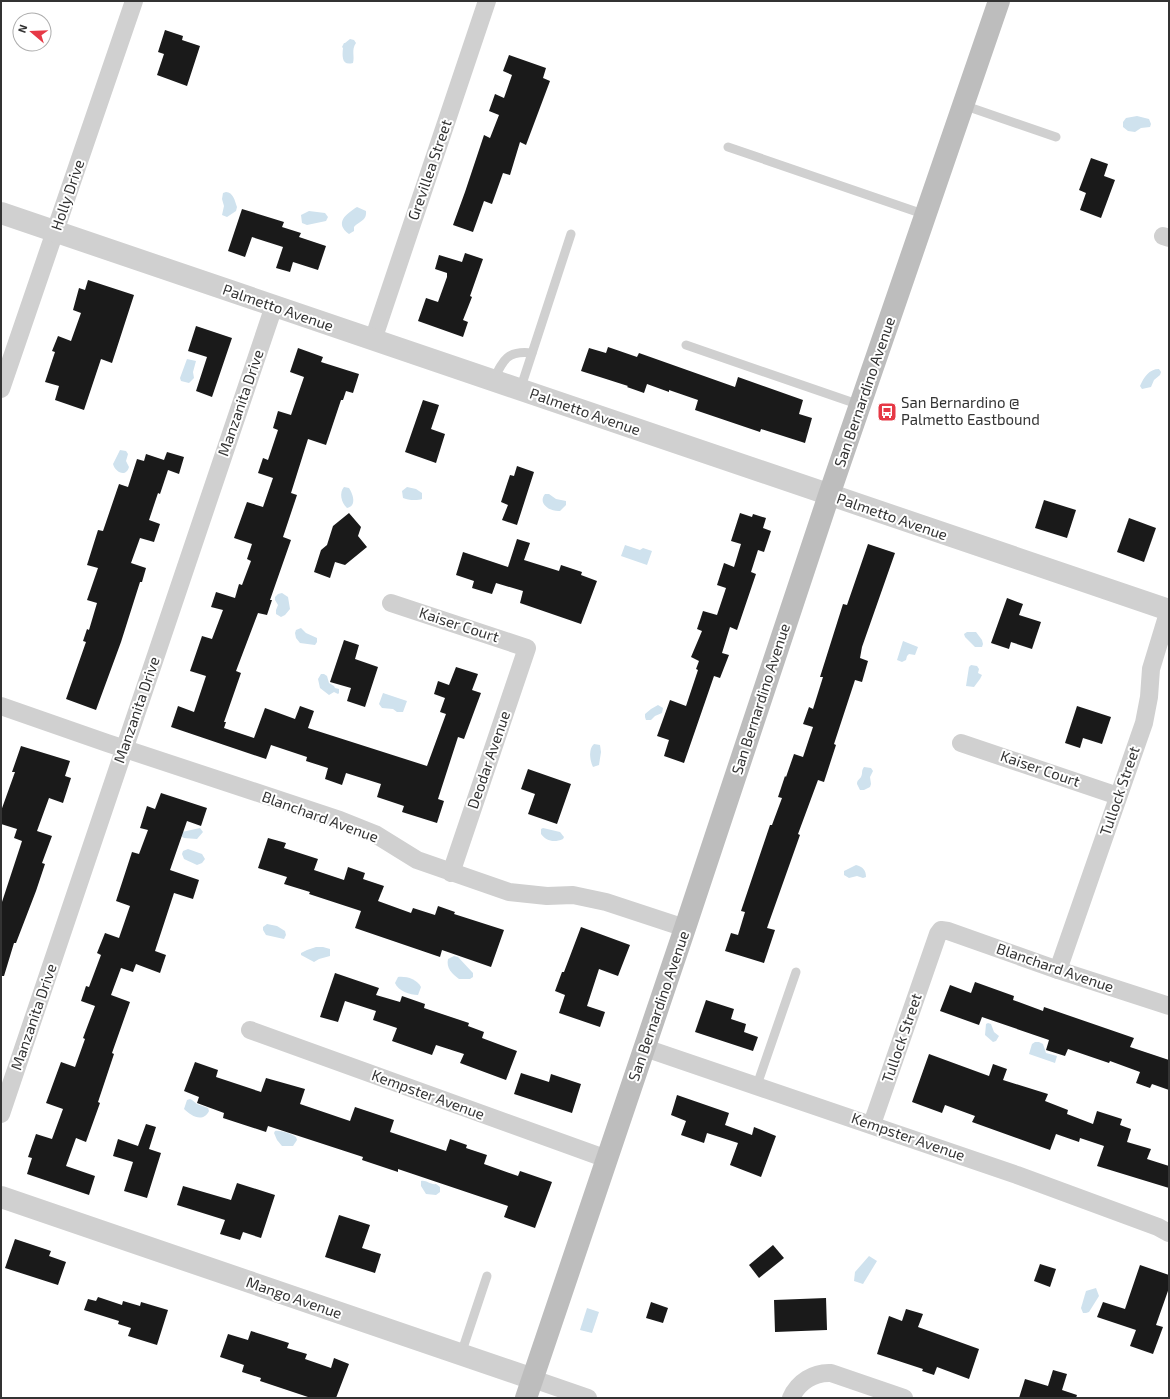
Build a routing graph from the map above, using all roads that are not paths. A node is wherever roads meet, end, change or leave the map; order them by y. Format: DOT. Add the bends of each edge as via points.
graph roads {
  1 [pos="134,1"];
  2 [pos="488,1"];
  3 [pos="999,1"];
  4 [pos="963,106"];
  5 [pos="1056,137"];
  6 [pos="728,147"];
  7 [pos="1,213"];
  8 [pos="926,215"];
  9 [pos="56,232"];
  10 [pos="571,234"];
  11 [pos="274,306"];
  12 [pos="373,340"];
  13 [pos="686,345"];
  14 [pos="532,353"];
  15 [pos="493,381"];
  16 [pos="1,389"];
  17 [pos="520,390"];
  18 [pos="860,405"];
  19 [pos="829,495"];
  20 [pos="391,603"];
  21 [pos="1169,610"];
  22 [pos="527,648"];
  23 [pos="1,706"];
  24 [pos="961,743"];
  25 [pos="124,748"];
  26 [pos="1118,796"];
  27 [pos="451,873"];
  28 [pos="686,928"];
  29 [pos="941,930"];
  30 [pos="1058,970"];
  31 [pos="796,972"];
  32 [pos="1169,1006"];
  33 [pos="250,1030"];
  34 [pos="644,1048"];
  35 [pos="757,1085"];
  36 [pos="1,1114"];
  37 [pos="872,1124"];
  38 [pos="607,1159"];
  39 [pos="2,1200"];
  40 [pos="1169,1233"];
  41 [pos="487,1276"];
  42 [pos="461,1356"];
  43 [pos="529,1389"];
  44 [pos="588,1398"];
  45 [pos="791,1398"];
  46 [pos="904,1398"];
  1 -- 9 [label="street, Holly Drive"];
  2 -- 12 [label="street, Grevillea Street"];
  3 -- 4 [label="main road, San Bernardino Avenue"];
  4 -- 5 [label="lane"];
  4 -- 8 [label="main road, San Bernardino Avenue"];
  6 -- 8 [label="lane"];
  7 -- 9 [label="street, Palmetto Avenue"];
  8 -- 18 [label="main road, San Bernardino Avenue"];
  9 -- 11 [label="street, Palmetto Avenue"];
  9 -- 16 [label="street, Holly Drive"];
  10 -- 14 [label="lane"];
  11 -- 12 [label="street, Palmetto Avenue"];
  11 -- 25 [label="street, Manzanita Drive"];
  12 -- 15 [label="street, Palmetto Avenue"];
  13 -- 18 [label="lane"];
  14 -- 15 [label="lane" via="522,352 507,357"];
  14 -- 17 [label="lane"];
  15 -- 17 [label="street, Palmetto Avenue"];
  17 -- 19 [label="street, Palmetto Avenue"];
  18 -- 19 [label="main road, San Bernardino Avenue"];
  19 -- 21 [label="street, Palmetto Avenue"];
  19 -- 28 [label="main road, San Bernardino Avenue"];
  20 -- 22 [label="street, Kaiser Court"];
  21 -- 26 [label="street, Tullock Street" via="1151,669 1144,723"];
  22 -- 27 [label="street, Deodar Avenue"];
  23 -- 25 [label="street, Blanchard Avenue"];
  24 -- 26 [label="street, Kaiser Court"];
  25 -- 27 [label="street, Blanchard Avenue" via="340,820 375,834 417,860"];
  25 -- 36 [label="street, Manzanita Drive"];
  26 -- 30 [label="street, Tullock Street"];
  27 -- 28 [label="street, Blanchard Avenue" via="509,892 547,896 573,895 606,902"];
  28 -- 34 [label="main road, San Bernardino Avenue"];
  29 -- 30 [label="street, Blanchard Avenue" via="948,930"];
  29 -- 37 [label="street, Tullock Street"];
  30 -- 32 [label="street, Blanchard Avenue"];
  31 -- 35 [label="lane"];
  33 -- 38 [label="street, Kempster Avenue"];
  34 -- 35 [label="street, Kempster Avenue"];
  34 -- 38 [label="main road, San Bernardino Avenue"];
  35 -- 37 [label="street, Kempster Avenue"];
  37 -- 40 [label="street, Kempster Avenue" via="1017,1175"];
  38 -- 43 [label="main road, San Bernardino Avenue"];
  39 -- 42 [label="street, Mango Avenue"];
  41 -- 42 [label="lane"];
  42 -- 43 [label="street, Mango Avenue"];
  43 -- 44 [label="street, Mango Avenue"];
  45 -- 46 [label="street" via="798,1386 824,1372"];
}
